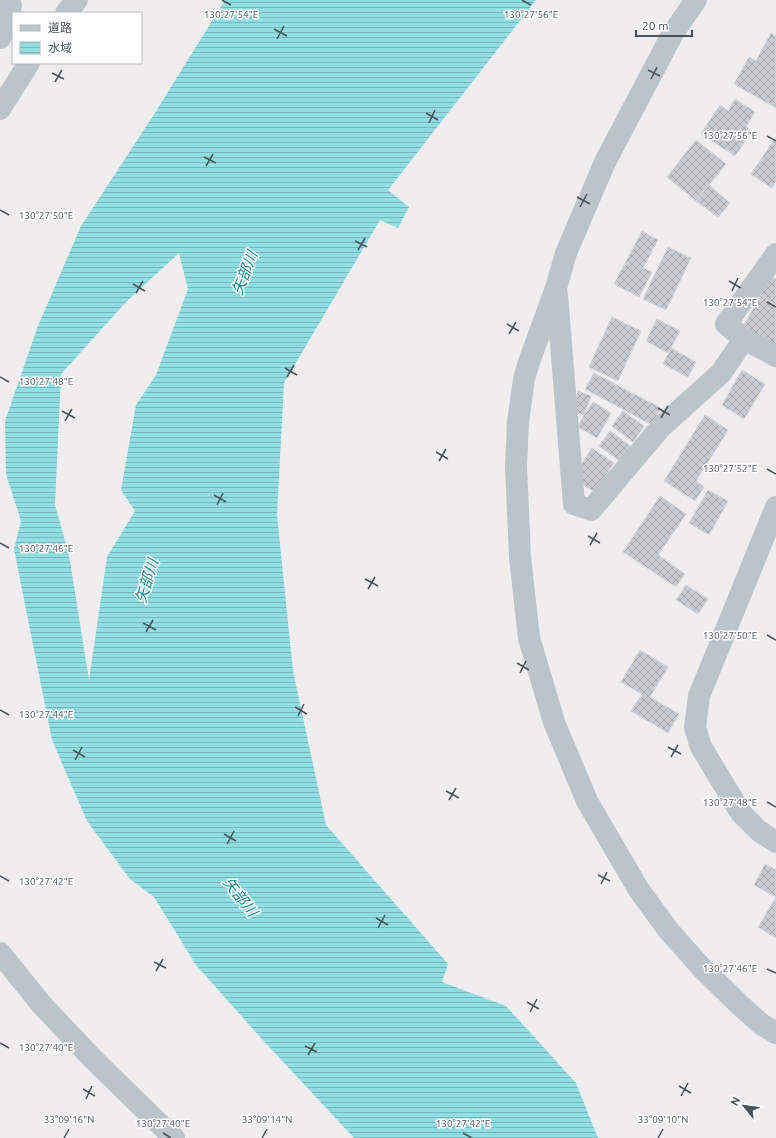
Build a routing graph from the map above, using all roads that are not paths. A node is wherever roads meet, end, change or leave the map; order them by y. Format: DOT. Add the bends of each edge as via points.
graph roads {
  1 [pos="9,0"];
  2 [pos="77,0"];
  3 [pos="696,0"];
  4 [pos="67,12"];
  5 [pos="0,38"];
  6 [pos="27,64"];
  7 [pos="0,109"];
  8 [pos="776,254"];
  9 [pos="556,288"];
  10 [pos="744,339"];
  11 [pos="776,356"];
  12 [pos="776,507"];
  13 [pos="776,842"];
  14 [pos="0,953"];
  15 [pos="776,1033"];
  16 [pos="174,1138"];
  1 -- 5 [label="street" via="12,6"];
  2 -- 4 [label="street"];
  3 -- 9 [label="street" via="673,34 605,162 566,253"];
  6 -- 7 [label="street"];
  8 -- 10 [label="street" via="726,324"];
  9 -- 10 [label="street" via="574,504 591,510 660,427 721,373"];
  9 -- 15 [label="street" via="524,379 518,422 516,466 520,557 531,646 554,722 570,763 639,890 702,968 761,1024"];
  10 -- 11 [label="street"];
  12 -- 13 [label="street" via="699,696 695,727 701,747 741,813"];
  14 -- 16 [label="street" via="42,1005 88,1054"];
}
